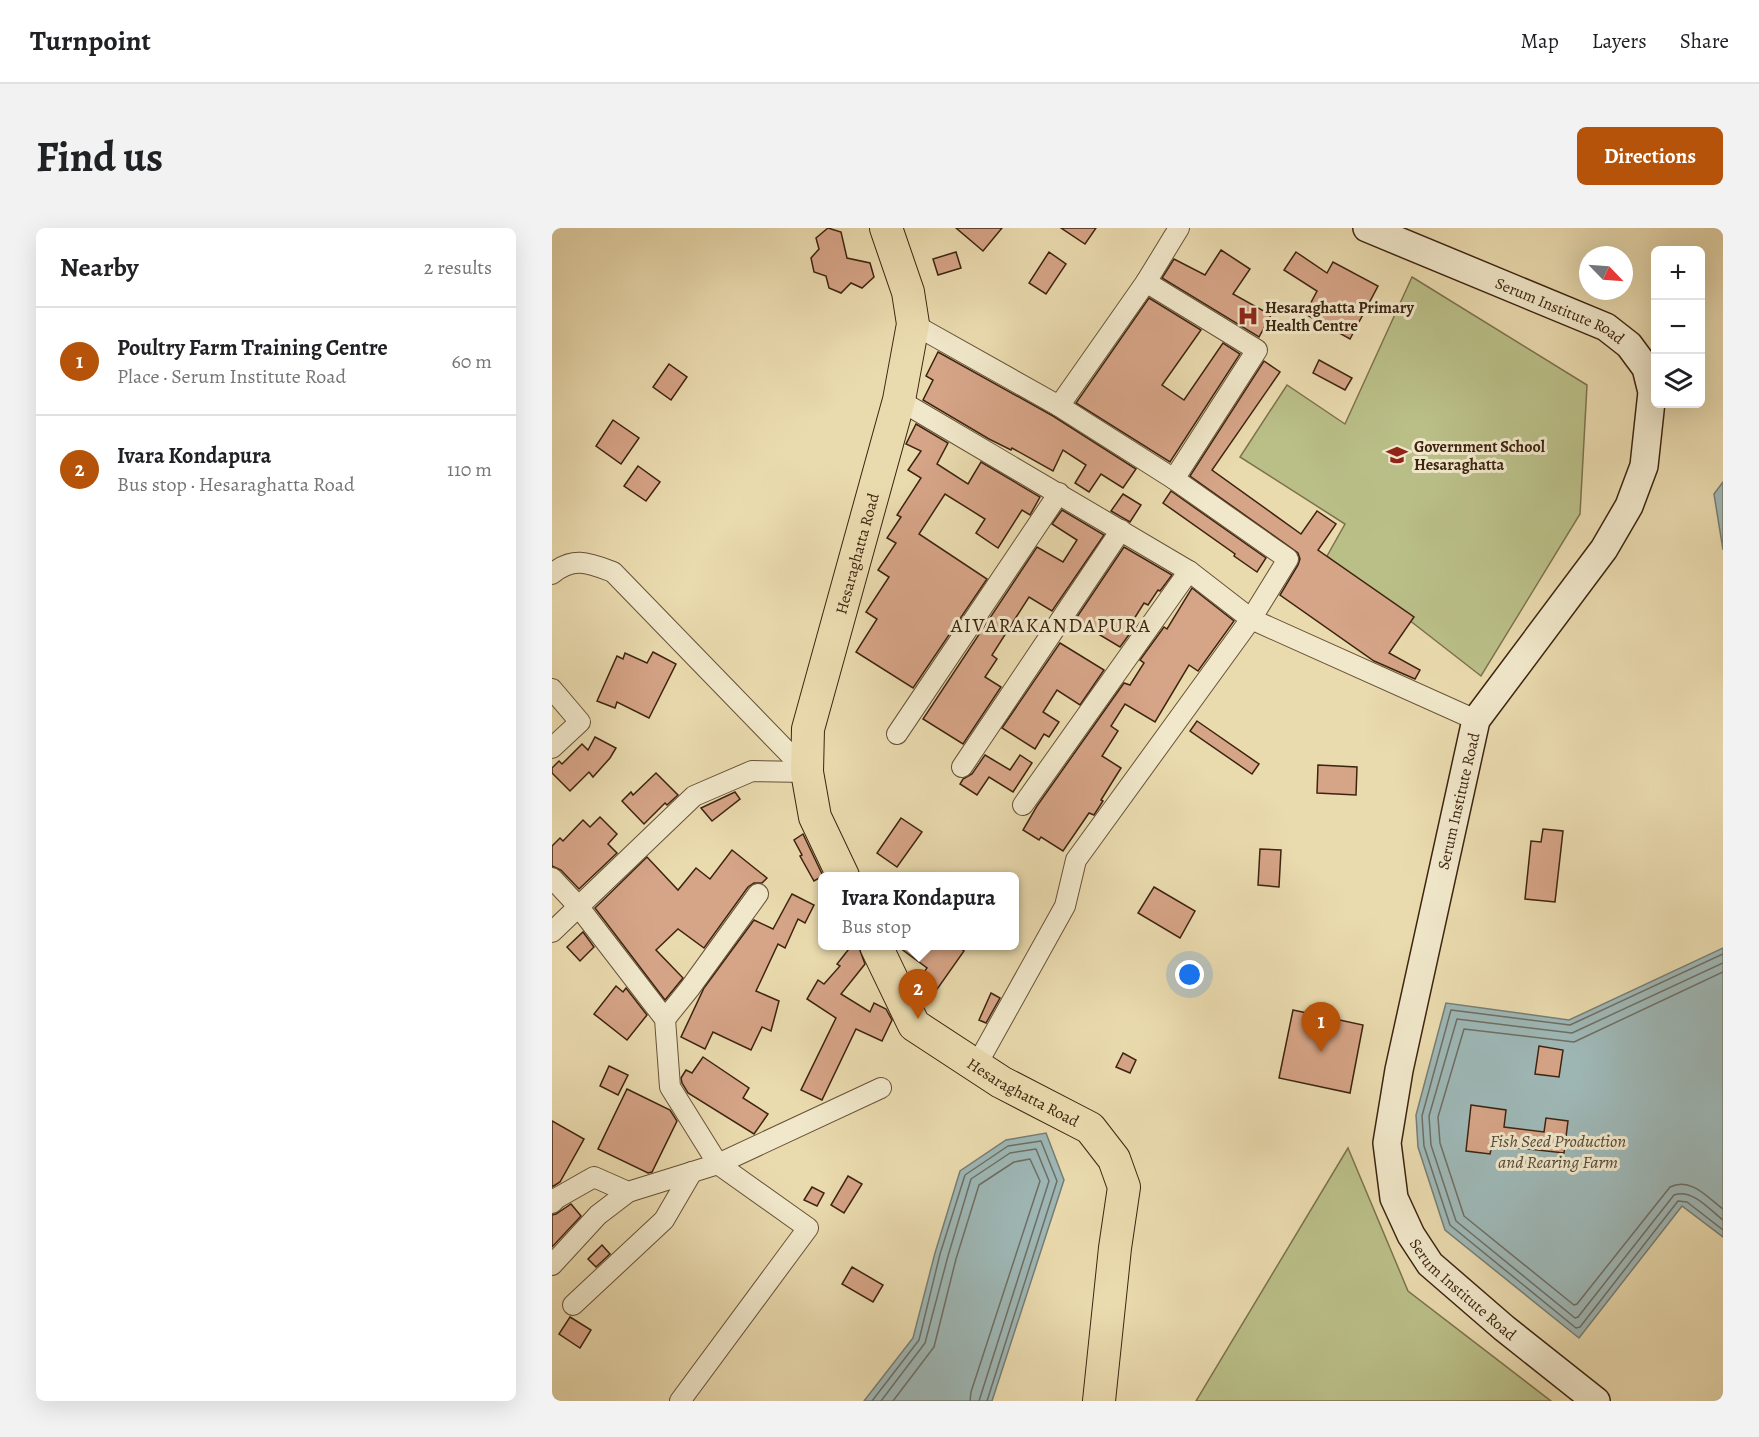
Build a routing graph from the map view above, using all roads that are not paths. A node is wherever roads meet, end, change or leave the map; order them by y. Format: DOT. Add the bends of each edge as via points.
graph roads {
  1 [pos="886,228"];
  2 [pos="1179,228"];
  3 [pos="1367,228"];
  4 [pos="1146,282"];
  5 [pos="913,324"];
  6 [pos="899,400"];
  7 [pos="1059,406"];
  8 [pos="1174,479"];
  9 [pos="1059,493"];
  10 [pos="1120,530"];
  11 [pos="1190,571"];
  12 [pos="552,574"];
  13 [pos="1251,619"];
  14 [pos="552,689"];
  15 [pos="1476,720"];
  16 [pos="897,734"];
  17 [pos="552,748"];
  18 [pos="962,767"];
  19 [pos="807,772"];
  20 [pos="1023,805"];
  21 [pos="841,872"];
  22 [pos="552,878"];
  23 [pos="758,894"];
  24 [pos="578,906"];
  25 [pos="552,932"];
  26 [pos="878,950"];
  27 [pos="665,1019"];
  28 [pos="976,1066"];
  29 [pos="881,1088"];
  30 [pos="718,1164"];
  31 [pos="692,1172"];
  32 [pos="628,1192"];
  33 [pos="552,1203"];
  34 [pos="552,1265"];
  35 [pos="573,1305"];
  36 [pos="680,1401"];
  37 [pos="1100,1401"];
  38 [pos="1596,1401"];
  1 -- 5 [label="main road, Hesaraghatta Road" via="908,292"];
  2 -- 4 [label="street"];
  3 -- 15 [label="main road, Serum Institute Road" via="1606,327 1629,345 1646,368 1652,392 1644,466 1629,507 1604,549"];
  4 -- 7 [label="street"];
  4 -- 8 [label="street" via="1257,350"];
  5 -- 6 [label="main road, Hesaraghatta Road"];
  5 -- 7 [label="street"];
  6 -- 9 [label="street"];
  6 -- 19 [label="main road, Hesaraghatta Road" via="808,729"];
  7 -- 8 [label="street"];
  8 -- 13 [label="street" via="1288,559"];
  9 -- 10 [label="street"];
  9 -- 16 [label="street"];
  10 -- 11 [label="street"];
  10 -- 18 [label="street"];
  11 -- 13 [label="street"];
  11 -- 20 [label="street"];
  12 -- 19 [label="street" via="561,566 586,562 613,572"];
  13 -- 15 [label="street"];
  13 -- 28 [label="street" via="1076,860 1065,906"];
  14 -- 17 [label="street" via="580,722"];
  15 -- 38 [label="main road, Serum Institute Road" via="1399,1070 1387,1143 1394,1198 1430,1264"];
  19 -- 21 [label="main road, Hesaraghatta Road" via="815,817"];
  19 -- 24 [label="street" via="752,771 694,796"];
  22 -- 24 [label="street"];
  23 -- 27 [label="street"];
  24 -- 25 [label="street"];
  24 -- 27 [label="street"];
  26 -- 28 [label="main road, Hesaraghatta Road" via="914,1025"];
  27 -- 30 [label="street" via="670,1087"];
  28 -- 37 [label="main road, Hesaraghatta Road" via="1090,1128 1114,1159 1124,1187"];
  29 -- 30 [label="street"];
  30 -- 31 [label="street"];
  30 -- 36 [label="street" via="808,1228"];
  31 -- 32 [label="street"];
  31 -- 35 [label="street" via="664,1220"];
  32 -- 33 [label="street" via="594,1177"];
  32 -- 34 [label="street" via="598,1215"];
}
